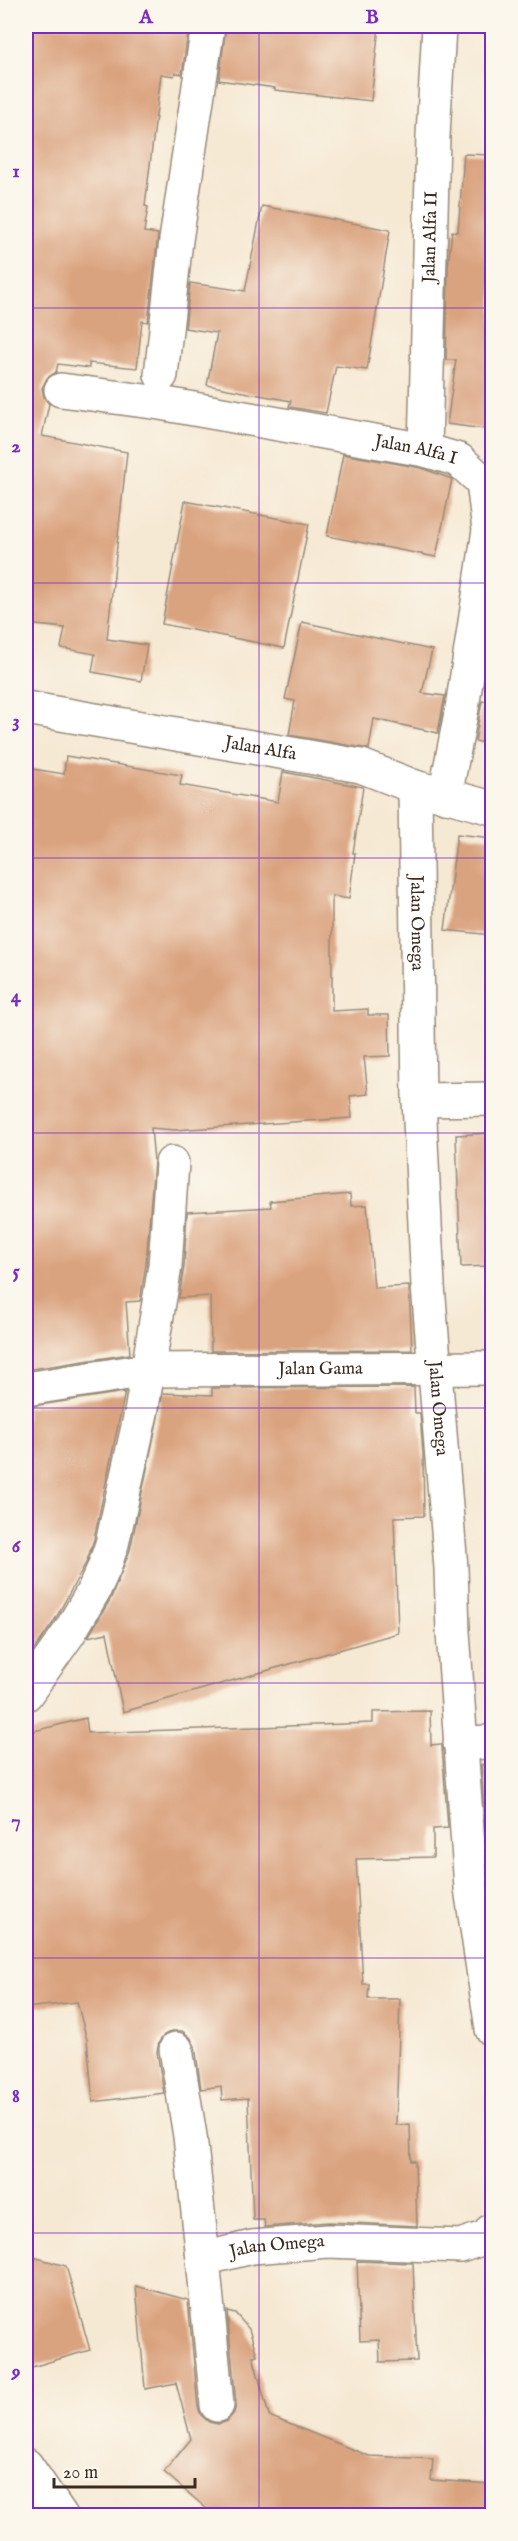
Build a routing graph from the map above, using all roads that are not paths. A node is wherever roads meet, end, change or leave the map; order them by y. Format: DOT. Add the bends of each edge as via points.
graph roads {
  1 [pos="208,26"];
  2 [pos="439,26"];
  3 [pos="161,375"];
  4 [pos="61,390"];
  5 [pos="425,450"];
  6 [pos="26,708"];
  7 [pos="430,791"];
  8 [pos="492,807"];
  9 [pos="492,1099"];
  10 [pos="419,1100"];
  11 [pos="171,1163"];
  12 [pos="433,1368"];
  13 [pos="492,1368"];
  14 [pos="147,1370"];
  15 [pos="26,1389"];
  16 [pos="26,1694"];
  17 [pos="492,1742"];
  18 [pos="460,1743"];
  19 [pos="492,2029"];
  20 [pos="176,2049"];
  21 [pos="492,2230"];
  22 [pos="203,2259"];
  23 [pos="217,2405"];
  24 [pos="26,2465"];
  25 [pos="61,2516"];
  1 -- 3 [label="street" via="176,240"];
  2 -- 5 [label="street, Jalan Alfa II"];
  4 -- 5 [label="street, Jalan Alfa I" via="160,403"];
  5 -- 7 [label="street, Jalan Alfa I" via="459,460 483,482 489,530 462,708"];
  6 -- 7 [label="street, Jalan Alfa" via="361,766"];
  7 -- 8 [label="street, Jalan Alfa"];
  7 -- 10 [label="street, Jalan Omega"];
  9 -- 10 [label="street"];
  10 -- 12 [label="street, Jalan Omega"];
  11 -- 14 [label="street" via="165,1266"];
  12 -- 13 [label="street, Jalan Gama"];
  12 -- 14 [label="street, Jalan Gama"];
  12 -- 18 [label="street, Jalan Omega" via="451,1568"];
  14 -- 15 [label="street, Jalan Gama"];
  14 -- 16 [label="street" via="141,1413 104,1568 69,1633"];
  17 -- 18 [label="street"];
  18 -- 19 [label="street, Jalan Omega" via="471,1887"];
  20 -- 22 [label="street"];
  21 -- 22 [label="street, Jalan Omega" via="487,2237 460,2246 328,2241 252,2247"];
  22 -- 23 [label="street, Jalan Omega"];
  24 -- 25 [label="street"];
}
